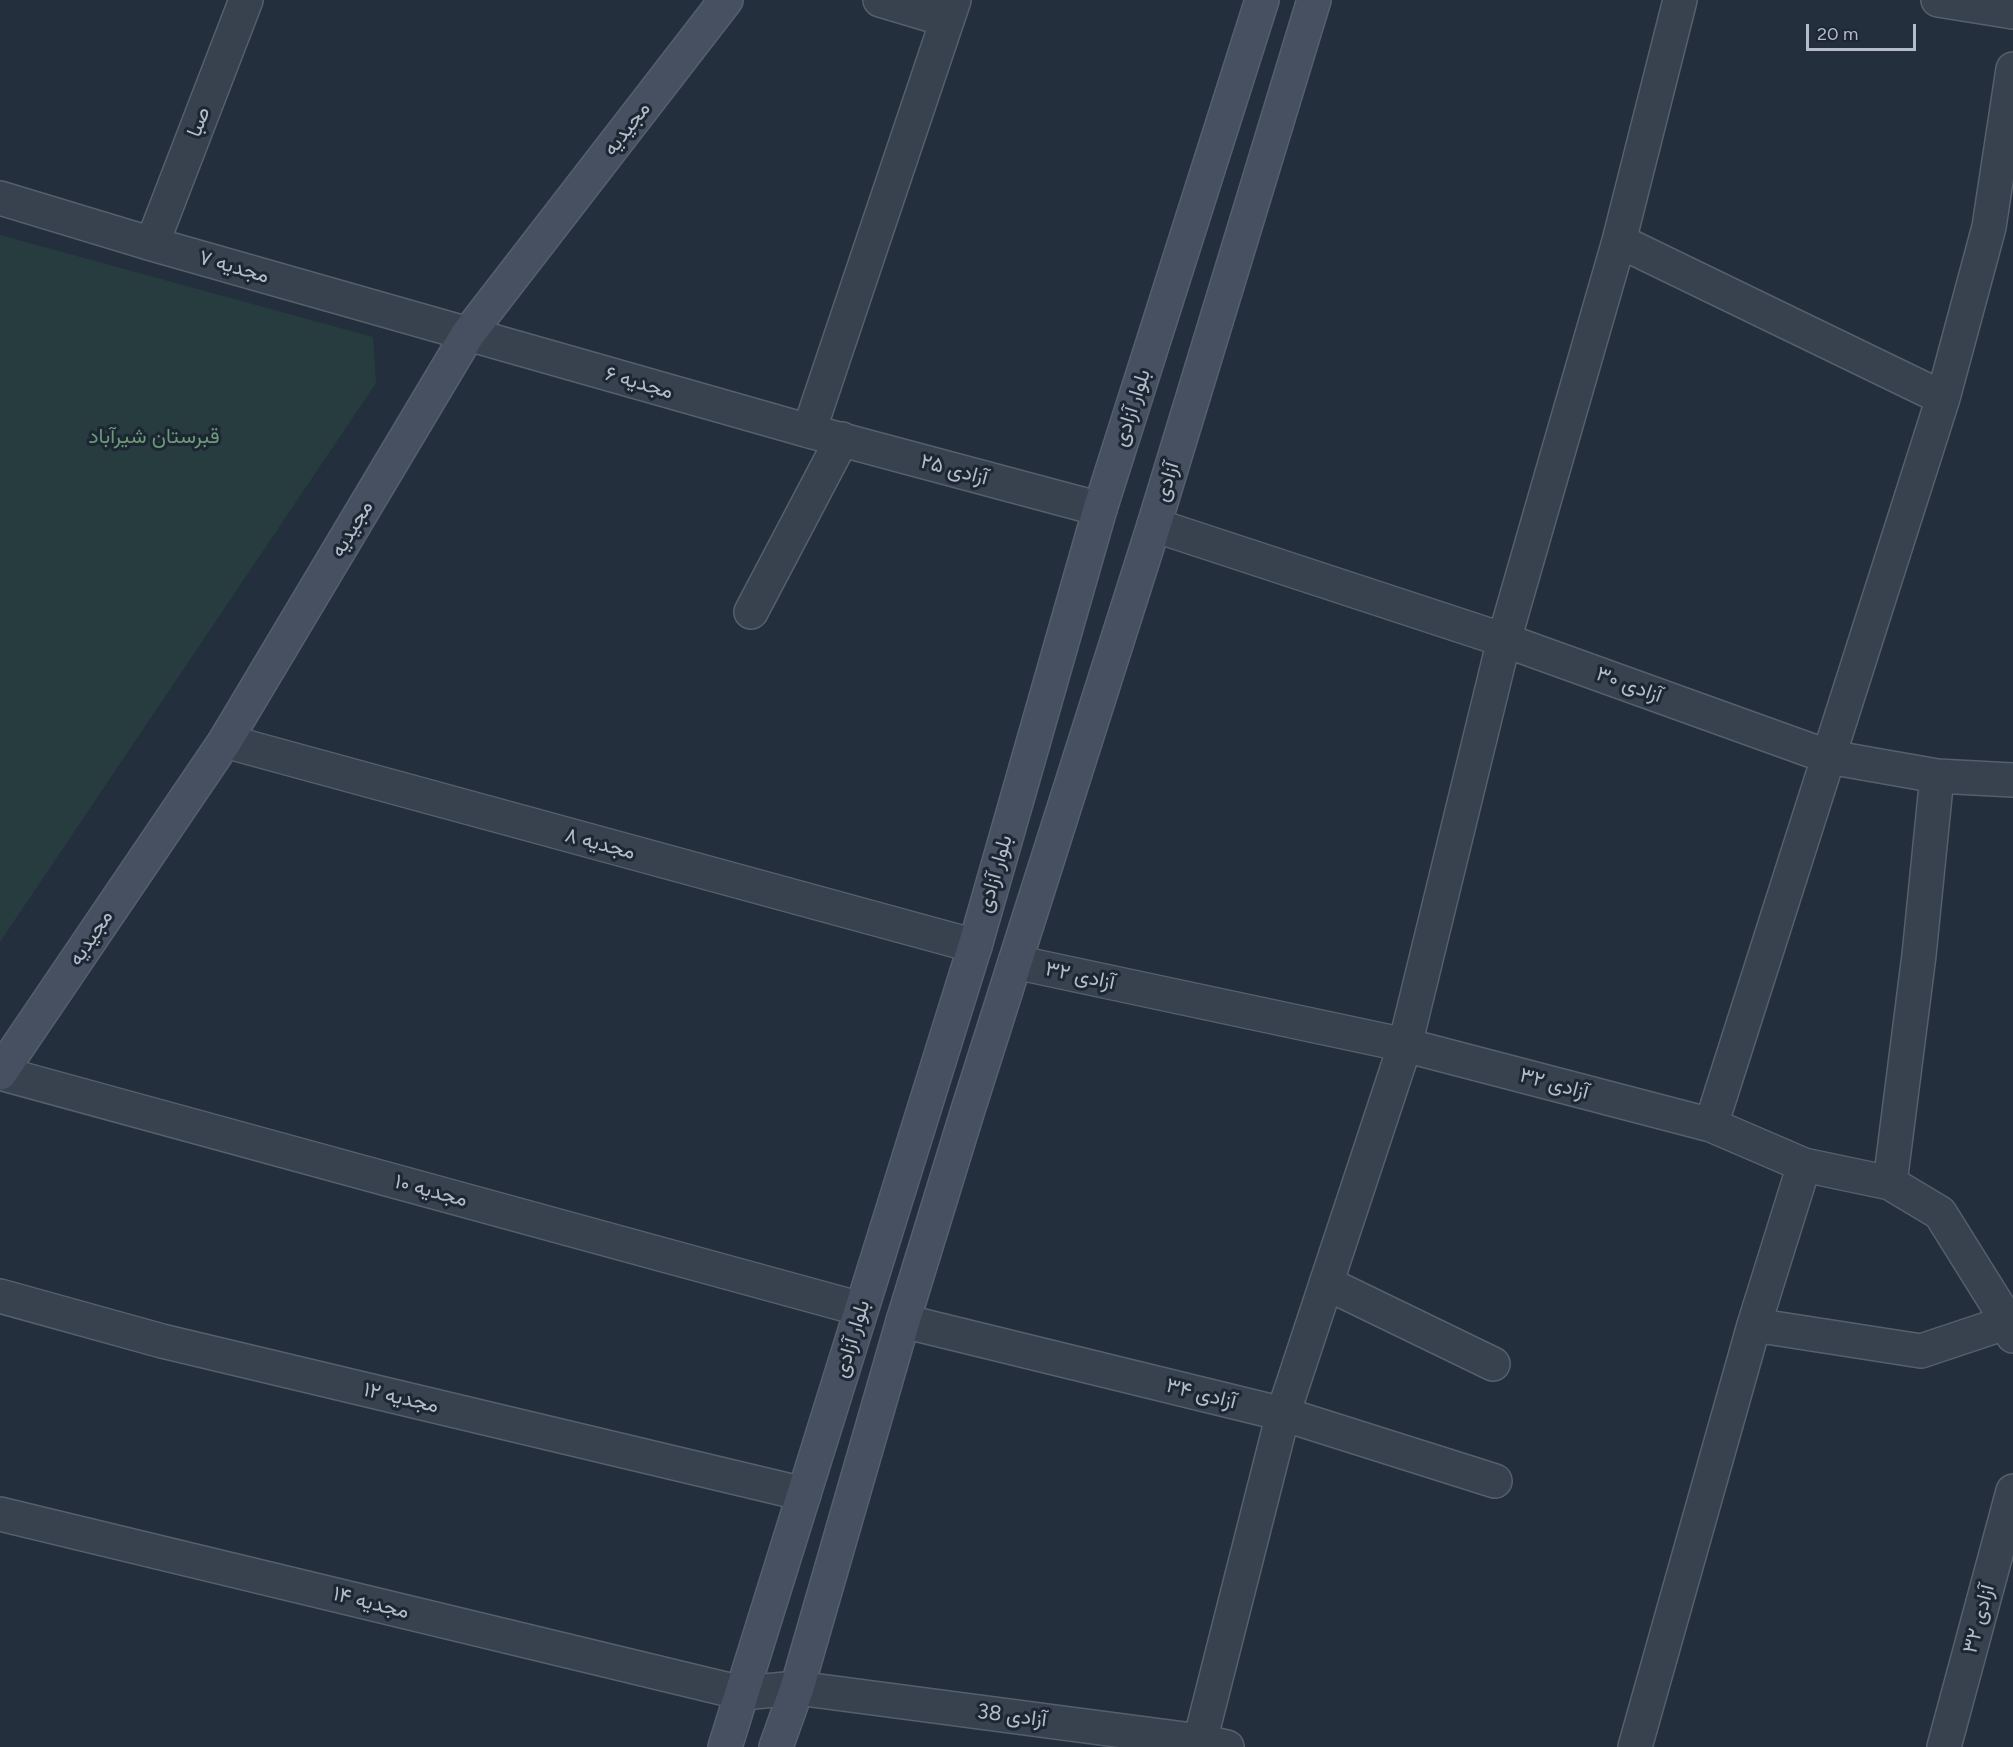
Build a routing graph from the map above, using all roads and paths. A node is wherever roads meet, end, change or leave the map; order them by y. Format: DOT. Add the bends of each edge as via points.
graph roads {
  1 [pos="246,0"];
  2 [pos="726,0"];
  3 [pos="880,0"];
  4 [pos="1262,0"];
  5 [pos="1314,0"];
  6 [pos="1680,0"];
  7 [pos="1938,0"];
  8 [pos="950,10"];
  9 [pos="2013,12"];
  10 [pos="2013,69"];
  11 [pos="1229,104"];
  12 [pos="1278,116"];
  13 [pos="0,198"];
  14 [pos="2001,229"];
  15 [pos="1619,242"];
  16 [pos="152,244"];
  17 [pos="468,334"];
  18 [pos="1943,398"];
  19 [pos="809,431"];
  20 [pos="842,439"];
  21 [pos="1100,509"];
  22 [pos="1154,525"];
  23 [pos="751,612"];
  24 [pos="1504,640"];
  25 [pos="225,741"];
  26 [pos="1829,757"];
  27 [pos="1937,777"];
  28 [pos="2013,780"];
  29 [pos="975,946"];
  30 [pos="1015,962"];
  31 [pos="1405,1045"];
  32 [pos="0,1073"];
  33 [pos="927,1102"];
  34 [pos="967,1113"];
  35 [pos="1711,1125"];
  36 [pos="1804,1165"];
  37 [pos="1890,1184"];
  38 [pos="1326,1283"];
  39 [pos="0,1296"];
  40 [pos="861,1309"];
  41 [pos="903,1321"];
  42 [pos="1754,1325"];
  43 [pos="2011,1329"];
  44 [pos="1492,1364"];
  45 [pos="1284,1414"];
  46 [pos="1495,1481"];
  47 [pos="2013,1491"];
  48 [pos="804,1494"];
  49 [pos="0,1514"];
  50 [pos="797,1689"];
  51 [pos="742,1693"];
  52 [pos="1213,1744"];
  53 [pos="724,1747"];
  54 [pos="776,1747"];
  55 [pos="1635,1747"];
  56 [pos="1944,1747"];
  1 -- 16 [label="street, صبا"];
  2 -- 17 [label="street, مجیدیه"];
  3 -- 8 [label="street"];
  4 -- 11 [label="street, بلوار آزادی"];
  5 -- 12 [label="street, آزادی"];
  6 -- 15 [label="street"];
  7 -- 9 [label="street"];
  8 -- 19 [label="street"];
  10 -- 14 [label="street"];
  11 -- 12 [label="street"];
  11 -- 21 [label="street, بلوار آزادی"];
  12 -- 22 [label="street, آزادی"];
  13 -- 16 [label="street, مجدیه ۷"];
  14 -- 18 [label="street"];
  15 -- 18 [label="street"];
  15 -- 24 [label="street"];
  16 -- 17 [label="street, مجدیه ۷"];
  17 -- 19 [label="street, مجدیه ۶"];
  17 -- 25 [label="street, مجیدیه"];
  18 -- 26 [label="street"];
  19 -- 20 [label="street, آزادی ۲۵"];
  20 -- 21 [label="street, آزادی ۲۵"];
  20 -- 23 [label="street"];
  21 -- 29 [label="street, بلوار آزادی"];
  22 -- 24 [label="street, آزادی ۳۰"];
  22 -- 30 [label="street, آزادی"];
  24 -- 26 [label="street, آزادی ۳۰"];
  24 -- 31 [label="street"];
  25 -- 29 [label="street, مجدیه ۸"];
  25 -- 32 [label="street, مجیدیه"];
  26 -- 27 [label="street, آزادی ۳۰"];
  26 -- 35 [label="street"];
  27 -- 28 [label="street, آزادی ۳۰"];
  27 -- 37 [label="street"];
  29 -- 33 [label="street, بلوار آزادی"];
  30 -- 31 [label="street, آزادی ۳۲"];
  30 -- 34 [label="street, بلوار آزادی"];
  31 -- 35 [label="street, آزادی ۳۲"];
  31 -- 38 [label="street"];
  32 -- 40 [label="street, مجدیه ۱۰"];
  33 -- 34 [label="street"];
  33 -- 40 [label="street, بلوار آزادی"];
  34 -- 41 [label="street, بلوار آزادی"];
  35 -- 36 [label="street, آزادی ۳۲"];
  36 -- 37 [label="street, آزادی ۳۲"];
  36 -- 42 [label="street"];
  37 -- 43 [label="street, آزادی ۳۲" via="1940,1213"];
  38 -- 44 [label="street"];
  38 -- 45 [label="street"];
  39 -- 48 [label="street, مجدیه ۱۲" via="162,1341"];
  40 -- 48 [label="street, بلوار آزادی"];
  41 -- 45 [label="street, آزادی ۳۴"];
  41 -- 50 [label="street, بلوار آزادی"];
  42 -- 43 [label="street" via="1921,1351"];
  42 -- 55 [label="street"];
  45 -- 46 [label="street, آزادی ۳۴"];
  45 -- 52 [label="street"];
  47 -- 56 [label="street, آزادی ۳۲"];
  48 -- 51 [label="street, بلوار آزادی"];
  49 -- 51 [label="street, مجدیه ۱۴"];
  50 -- 51 [label="street, مجدیه ۱۴"];
  50 -- 52 [label="street, آزادی 38"];
  50 -- 54 [label="street, بلوار آزادی"];
  51 -- 53 [label="street, بلوار آزادی"];
}
